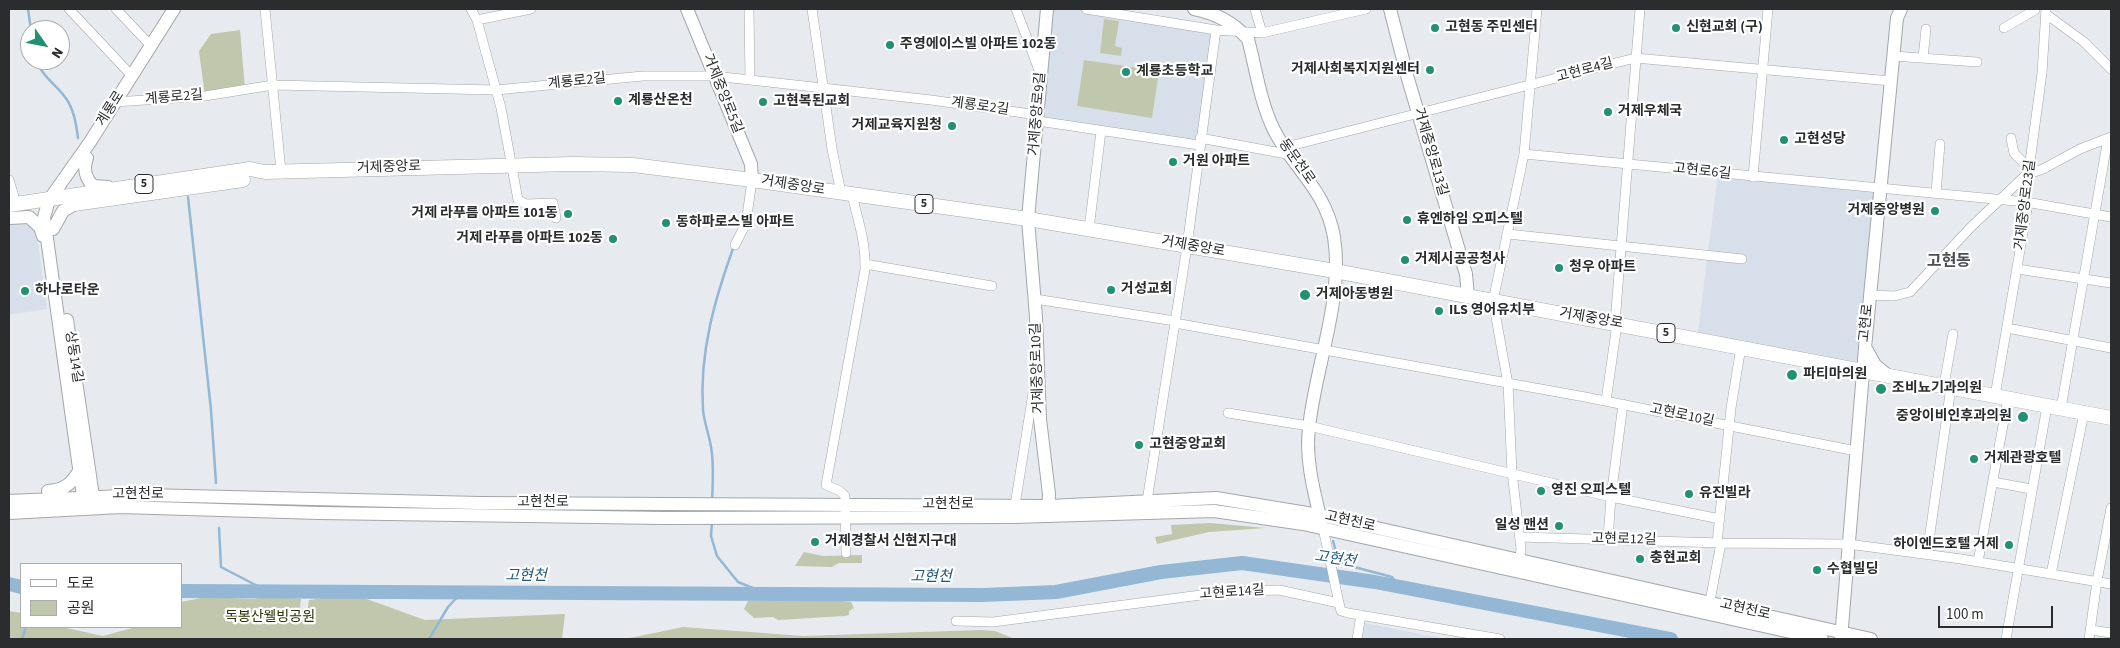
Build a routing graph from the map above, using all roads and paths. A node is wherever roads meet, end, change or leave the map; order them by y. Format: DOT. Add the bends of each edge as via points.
graph roads {
  1 [pos="69,9"];
  2 [pos="116,9"];
  3 [pos="174,9"];
  4 [pos="183,9"];
  5 [pos="265,9"];
  6 [pos="471,9"];
  7 [pos="531,9"];
  8 [pos="687,9"];
  9 [pos="749,9"];
  10 [pos="812,9"];
  11 [pos="1016,9"];
  12 [pos="1047,9"];
  13 [pos="1086,9"];
  14 [pos="1194,9"];
  15 [pos="1255,9"];
  16 [pos="1366,9"];
  17 [pos="1390,9"];
  18 [pos="1537,9"];
  19 [pos="1640,9"];
  20 [pos="1768,9"];
  21 [pos="1901,9"];
  22 [pos="2039,10"];
  23 [pos="478,20"];
  24 [pos="1926,28"];
  25 [pos="2004,28"];
  26 [pos="1216,30"];
  27 [pos="1242,32"];
  28 [pos="1262,34"];
  29 [pos="151,46"];
  30 [pos="1893,56"];
  31 [pos="1635,58"];
  32 [pos="1923,58"];
  33 [pos="1977,62"];
  34 [pos="2111,69"];
  35 [pos="1762,70"];
  36 [pos="1041,75"];
  37 [pos="132,76"];
  38 [pos="714,76"];
  39 [pos="750,80"];
  40 [pos="1891,81"];
  41 [pos="273,85"];
  42 [pos="1528,86"];
  43 [pos="823,88"];
  44 [pos="496,90"];
  45 [pos="119,102"];
  46 [pos="1418,112"];
  47 [pos="1038,118"];
  48 [pos="1101,131"];
  49 [pos="2011,138"];
  50 [pos="2110,138"];
  51 [pos="90,142"];
  52 [pos="1199,142"];
  53 [pos="1940,144"];
  54 [pos="1289,151"];
  55 [pos="1524,154"];
  56 [pos="87,158"];
  57 [pos="511,164"];
  58 [pos="1629,165"];
  59 [pos="281,171"];
  60 [pos="265,172"];
  61 [pos="2030,172"];
  62 [pos="1753,177"];
  63 [pos="9,180"];
  64 [pos="752,180"];
  65 [pos="113,189"];
  66 [pos="1880,190"];
  67 [pos="847,194"];
  68 [pos="1936,194"];
  69 [pos="1998,200"];
  70 [pos="2026,202"];
  71 [pos="52,203"];
  72 [pos="75,204"];
  73 [pos="14,206"];
  74 [pos="2095,213"];
  75 [pos="2111,217"];
  76 [pos="9,218"];
  77 [pos="556,218"];
  78 [pos="1028,219"];
  79 [pos="53,229"];
  80 [pos="1089,229"];
  81 [pos="1508,234"];
  82 [pos="47,242"];
  83 [pos="735,245"];
  84 [pos="1187,246"];
  85 [pos="1621,247"];
  86 [pos="1742,259"];
  87 [pos="865,264"];
  88 [pos="2017,268"];
  89 [pos="1335,271"];
  90 [pos="2083,278"];
  91 [pos="2111,283"];
  92 [pos="992,286"];
  93 [pos="1468,296"];
  94 [pos="1870,296"];
  95 [pos="1035,298"];
  96 [pos="1493,301"];
  97 [pos="1175,322"];
  98 [pos="1616,324"];
  99 [pos="2007,328"];
  100 [pos="1953,334"];
  101 [pos="2073,341"];
  102 [pos="1741,347"];
  103 [pos="1324,348"];
  104 [pos="1865,348"];
  105 [pos="2111,348"];
  106 [pos="1843,366"];
  107 [pos="1037,369"];
  108 [pos="1864,370"];
  109 [pos="1886,374"];
  110 [pos="1508,384"];
  111 [pos="1948,386"];
  112 [pos="1862,389"];
  113 [pos="2001,397"];
  114 [pos="1606,401"];
  115 [pos="1624,404"];
  116 [pos="2047,406"];
  117 [pos="2062,408"];
  118 [pos="1228,413"];
  119 [pos="2084,413"];
  120 [pos="2111,418"];
  121 [pos="1309,426"];
  122 [pos="1730,426"];
  123 [pos="1856,451"];
  124 [pos="84,471"];
  125 [pos="1512,472"];
  126 [pos="1992,482"];
  127 [pos="2031,489"];
  128 [pos="146,495"];
  129 [pos="1611,497"];
  130 [pos="22,500"];
  131 [pos="9,501"];
  132 [pos="1147,501"];
  133 [pos="89,502"];
  134 [pos="1015,505"];
  135 [pos="2111,508"];
  136 [pos="712,511"];
  137 [pos="846,511"];
  138 [pos="1048,511"];
  139 [pos="9,513"];
  140 [pos="1319,515"];
  141 [pos="1720,519"];
  142 [pos="2110,523"];
  143 [pos="1324,532"];
  144 [pos="1520,537"];
  145 [pos="1608,540"];
  146 [pos="1719,543"];
  147 [pos="1848,544"];
  148 [pos="846,553"];
  149 [pos="1927,554"];
  150 [pos="1519,559"];
  151 [pos="1978,562"];
  152 [pos="2018,568"];
  153 [pos="1518,572"];
  154 [pos="2052,574"];
  155 [pos="2096,581"];
  156 [pos="2111,584"];
  157 [pos="1710,602"];
  158 [pos="1339,603"];
  159 [pos="1360,615"];
  160 [pos="956,621"];
  161 [pos="2111,633"];
  162 [pos="2090,635"];
  163 [pos="1841,636"];
  164 [pos="1357,639"];
  165 [pos="1500,639"];
  166 [pos="1822,639"];
  167 [pos="1871,639"];
  168 [pos="2006,639"];
  1 -- 37 [label="street"];
  2 -- 29 [label="street"];
  3 -- 29 [label="street, 계룡로"];
  4 -- 45 [label="street, 계룡로"];
  5 -- 41 [label="street"];
  6 -- 23 [label="street"];
  7 -- 23 [label="street"];
  8 -- 38 [label="street, 거제중앙로5길"];
  9 -- 39 [label="street"];
  10 -- 43 [label="street"];
  11 -- 36 [label="street"];
  12 -- 36 [label="street, 거제중앙로9길"];
  13 -- 26 [label="street"];
  14 -- 27 [label="street" via="1221,17"];
  15 -- 28 [label="street"];
  16 -- 28 [label="street"];
  17 -- 46 [label="street, 거제중앙로13길"];
  18 -- 42 [label="street"];
  19 -- 31 [label="street"];
  20 -- 35 [label="street"];
  21 -- 30 [label="street, 고현로"];
  22 -- 25 [label="street"];
  22 -- 34 [label="street" via="2084,42"];
  22 -- 61 [label="street, 거제중앙로23길" via="2042,74"];
  23 -- 44 [label="street"];
  24 -- 32 [label="street"];
  26 -- 27 [label="street"];
  26 -- 52 [label="street"];
  27 -- 28 [label="street"];
  27 -- 54 [label="street, 동문천로" via="1248,39 1266,112"];
  29 -- 37 [label="street, 계룡로"];
  30 -- 32 [label="street"];
  30 -- 40 [label="street, 고현로"];
  31 -- 35 [label="street, 고현로4길"];
  31 -- 42 [label="street, 고현로4길"];
  31 -- 58 [label="street"];
  32 -- 33 [label="street"];
  35 -- 40 [label="street, 고현로4길"];
  35 -- 62 [label="street"];
  36 -- 47 [label="street, 거제중앙로9길"];
  37 -- 45 [label="street, 계룡로"];
  38 -- 39 [label="street, 계룡로2길"];
  38 -- 44 [label="street, 계룡로2길" via="643,76"];
  38 -- 64 [label="street, 거제중앙로5길" via="751,164"];
  39 -- 43 [label="street, 계룡로2길"];
  40 -- 66 [label="street, 고현로"];
  41 -- 44 [label="street, 계룡로2길"];
  41 -- 45 [label="street, 계룡로2길" via="206,96"];
  41 -- 59 [label="street"];
  42 -- 46 [label="street, 고현로4길"];
  42 -- 55 [label="street"];
  43 -- 47 [label="street, 계룡로2길"];
  43 -- 67 [label="street"];
  44 -- 57 [label="street"];
  45 -- 51 [label="street, 계룡로"];
  45 -- 56 [label="street, 계룡로"];
  46 -- 54 [label="street, 고현로4길"];
  46 -- 93 [label="street, 거제중앙로13길" via="1466,274"];
  47 -- 48 [label="street, 계룡로2길"];
  47 -- 78 [label="street, 거제중앙로9길"];
  48 -- 52 [label="street, 계룡로2길"];
  48 -- 80 [label="street"];
  49 -- 61 [label="street" via="2014,152"];
  50 -- 61 [label="street"];
  50 -- 74 [label="street"];
  51 -- 71 [label="street, 계룡로"];
  51 -- 73 [label="street" via="56,184"];
  52 -- 54 [label="street, 계룡로2길"];
  52 -- 84 [label="street"];
  53 -- 68 [label="street"];
  54 -- 89 [label="street, 동문천로" via="1312,182 1329,218 1334,237"];
  55 -- 58 [label="street, 고현로6길"];
  55 -- 81 [label="street"];
  56 -- 65 [label="street" via="85,167 93,186"];
  56 -- 71 [label="street, 계룡로"];
  57 -- 59 [label="main road, 거제중앙로 / 5"];
  57 -- 64 [label="main road, 거제중앙로 / 5" via="633,165"];
  57 -- 77 [label="street" via="518,200 526,204 554,203"];
  58 -- 62 [label="street, 고현로6길"];
  58 -- 85 [label="street"];
  59 -- 60 [label="main road, 거제중앙로 / 5"];
  60 -- 65 [label="main road, 거제중앙로 / 5" via="250,169"];
  60 -- 72 [label="main road, 거제중앙로 / 5" via="242,180"];
  61 -- 69 [label="street"];
  61 -- 70 [label="street, 거제중앙로23길"];
  62 -- 66 [label="street, 고현로6길"];
  63 -- 73 [label="street"];
  64 -- 67 [label="main road, 거제중앙로 / 5"];
  64 -- 83 [label="street" via="746,223"];
  65 -- 71 [label="main road, 거제중앙로 / 5"];
  66 -- 68 [label="street, 고현로6길"];
  66 -- 94 [label="street, 고현로"];
  67 -- 78 [label="main road, 거제중앙로 / 5"];
  67 -- 87 [label="street" via="862,230"];
  68 -- 69 [label="street, 고현로6길"];
  69 -- 70 [label="street, 고현로6길"];
  69 -- 94 [label="street" via="1910,292"];
  70 -- 74 [label="street, 고현로6길"];
  70 -- 88 [label="street, 거제중앙로23길"];
  71 -- 72 [label="main road, 거제중앙로 / 5"];
  71 -- 73 [label="main road, 거제중앙로 / 5"];
  71 -- 79 [label="street, 상동14길"];
  71 -- 82 [label="street, 상동14길" via="44,217"];
  72 -- 79 [label="street" via="63,211"];
  74 -- 75 [label="street, 고현로6길"];
  74 -- 90 [label="street"];
  76 -- 82 [label="street" via="29,217 40,227"];
  78 -- 80 [label="main road, 거제중앙로 / 5"];
  78 -- 95 [label="street, 거제중앙로10길"];
  79 -- 124 [label="street, 상동14길"];
  80 -- 84 [label="main road, 거제중앙로 / 5"];
  81 -- 85 [label="street"];
  81 -- 96 [label="street"];
  82 -- 124 [label="street, 상동14길"];
  84 -- 89 [label="main road, 거제중앙로 / 5"];
  84 -- 97 [label="street"];
  85 -- 86 [label="street"];
  85 -- 98 [label="street"];
  87 -- 92 [label="street"];
  87 -- 137 [label="street" via="826,485 844,494"];
  88 -- 90 [label="street"];
  88 -- 99 [label="street, 거제중앙로23길"];
  89 -- 93 [label="main road, 거제중앙로 / 5"];
  89 -- 103 [label="street, 동문천로"];
  90 -- 91 [label="street"];
  90 -- 101 [label="street"];
  93 -- 96 [label="main road, 거제중앙로 / 5"];
  94 -- 104 [label="street, 고현로"];
  95 -- 97 [label="street"];
  95 -- 107 [label="street, 거제중앙로10길"];
  96 -- 98 [label="main road, 거제중앙로 / 5"];
  96 -- 110 [label="street"];
  97 -- 103 [label="street"];
  97 -- 132 [label="street"];
  98 -- 102 [label="main road, 거제중앙로 / 5"];
  98 -- 114 [label="street"];
  99 -- 101 [label="street"];
  99 -- 113 [label="street, 거제중앙로23길"];
  100 -- 111 [label="street"];
  101 -- 105 [label="street"];
  101 -- 117 [label="street"];
  102 -- 106 [label="main road, 거제중앙로 / 5"];
  102 -- 122 [label="street"];
  103 -- 110 [label="street, 고현로10길"];
  103 -- 121 [label="street, 동문천로"];
  104 -- 106 [label="street" via="1852,362"];
  104 -- 108 [label="street, 고현로"];
  104 -- 109 [label="street" via="1875,365"];
  106 -- 108 [label="main road, 거제중앙로 / 5"];
  106 -- 112 [label="street"];
  107 -- 134 [label="street"];
  107 -- 138 [label="street, 거제중앙로10길"];
  108 -- 109 [label="main road, 거제중앙로 / 5"];
  108 -- 112 [label="street, 고현로"];
  109 -- 111 [label="main road, 거제중앙로 / 5"];
  109 -- 112 [label="street"];
  110 -- 114 [label="street, 고현로10길"];
  110 -- 125 [label="street"];
  111 -- 113 [label="main road, 거제중앙로 / 5"];
  111 -- 149 [label="street"];
  112 -- 123 [label="street, 고현로"];
  113 -- 116 [label="main road, 거제중앙로 / 5"];
  113 -- 126 [label="street, 거제중앙로23길"];
  114 -- 115 [label="street, 고현로10길"];
  115 -- 122 [label="street, 고현로10길"];
  115 -- 129 [label="street"];
  116 -- 117 [label="main road, 거제중앙로 / 5"];
  116 -- 127 [label="street"];
  117 -- 119 [label="main road, 거제중앙로 / 5"];
  118 -- 121 [label="street"];
  119 -- 120 [label="main road, 거제중앙로 / 5"];
  119 -- 154 [label="street"];
  121 -- 125 [label="street"];
  121 -- 140 [label="street, 동문천로" via="1309,460"];
  122 -- 123 [label="street, 고현로10길"];
  122 -- 141 [label="street"];
  123 -- 147 [label="street, 고현로"];
  124 -- 128 [label="street" via="103,489 138,490"];
  124 -- 130 [label="street" via="61,490 30,493"];
  124 -- 133 [label="street, 상동14길"];
  125 -- 129 [label="street"];
  125 -- 144 [label="street"];
  126 -- 127 [label="street"];
  126 -- 151 [label="street, 거제중앙로23길"];
  127 -- 152 [label="street"];
  128 -- 133 [label="street, 고현천로"];
  128 -- 136 [label="street, 고현천로"];
  129 -- 141 [label="street"];
  129 -- 145 [label="street"];
  130 -- 131 [label="street, 고현천로"];
  130 -- 133 [label="street, 고현천로"];
  132 -- 138 [label="street, 고현천로"];
  132 -- 140 [label="street, 고현천로" via="1216,498"];
  133 -- 136 [label="street, 고현천로"];
  133 -- 139 [label="street, 고현천로"];
  134 -- 137 [label="street, 고현천로"];
  134 -- 138 [label="street, 고현천로"];
  135 -- 142 [label="street"];
  136 -- 137 [label="street, 고현천로"];
  137 -- 138 [label="street, 고현천로"];
  137 -- 148 [label="street"];
  138 -- 143 [label="street, 고현천로" via="1214,511"];
  140 -- 143 [label="street, 동문천로"];
  140 -- 150 [label="street, 고현천로"];
  141 -- 146 [label="street"];
  142 -- 155 [label="street"];
  143 -- 153 [label="street, 고현천로"];
  143 -- 158 [label="street"];
  144 -- 145 [label="street, 고현로12길"];
  144 -- 150 [label="street"];
  145 -- 146 [label="street, 고현로12길"];
  146 -- 147 [label="street, 고현로12길"];
  146 -- 157 [label="street"];
  147 -- 149 [label="street, 고현로12길"];
  147 -- 163 [label="street, 고현로"];
  149 -- 151 [label="street, 고현로12길"];
  150 -- 153 [label="street"];
  150 -- 157 [label="street, 고현천로"];
  151 -- 152 [label="street, 고현로12길"];
  152 -- 154 [label="street, 고현로12길"];
  152 -- 168 [label="street"];
  153 -- 166 [label="street, 고현천로"];
  154 -- 155 [label="street, 고현로12길"];
  155 -- 156 [label="street, 고현로12길"];
  155 -- 162 [label="street"];
  157 -- 163 [label="street, 고현천로"];
  158 -- 159 [label="street, 고현로14길" via="1344,612"];
  158 -- 160 [label="street, 고현로14길" via="1279,590 1224,592 1012,620"];
  159 -- 164 [label="street"];
  159 -- 165 [label="street, 고현로14길"];
  161 -- 162 [label="street"];
  163 -- 167 [label="street, 고현천로"];
}
